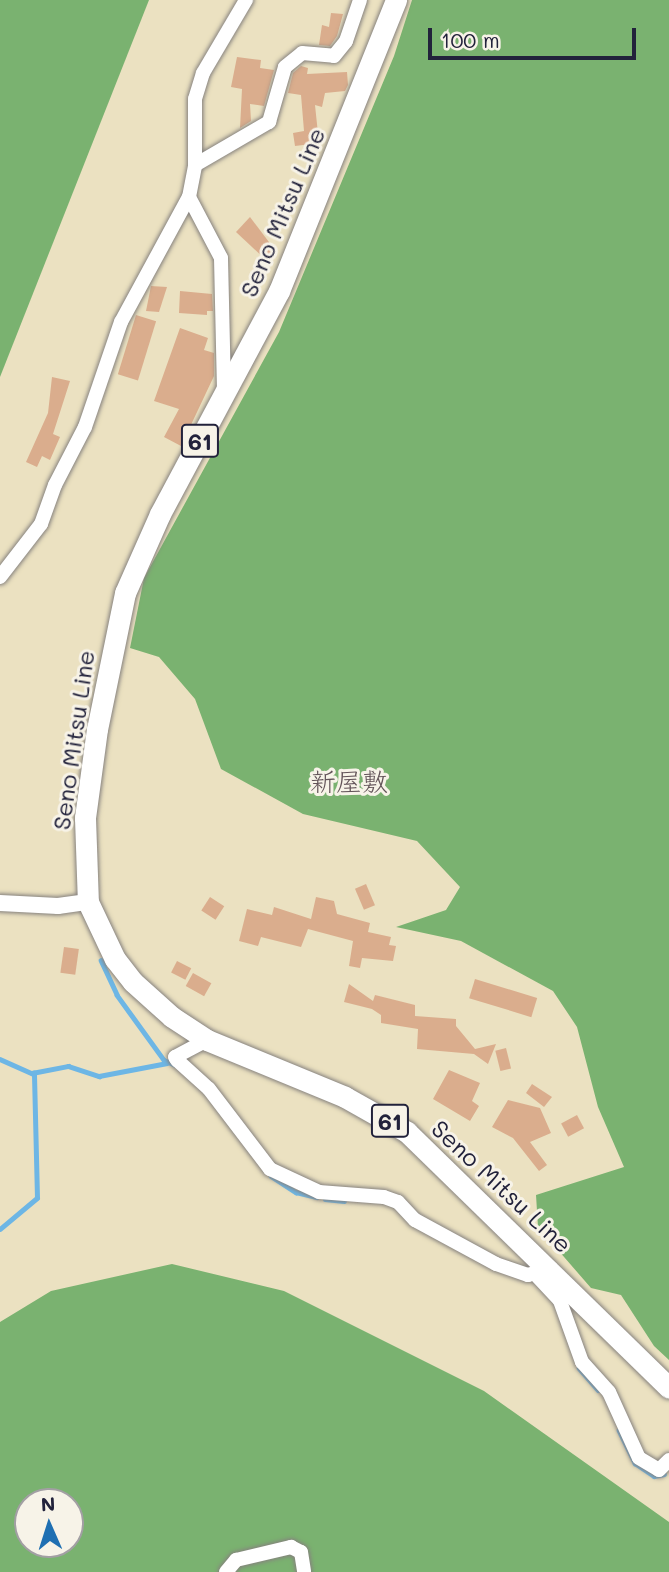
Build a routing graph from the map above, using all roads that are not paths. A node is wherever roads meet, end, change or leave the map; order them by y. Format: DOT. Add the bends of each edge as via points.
graph roads {
  1 [pos="246,0"];
  2 [pos="360,0"];
  3 [pos="396,0"];
  4 [pos="195,165"];
  5 [pos="189,197"];
  6 [pos="225,397"];
  7 [pos="0,577"];
  8 [pos="88,902"];
  9 [pos="0,903"];
  10 [pos="207,1040"];
  11 [pos="543,1271"];
  12 [pos="669,1388"];
  13 [pos="669,1460"];
  14 [pos="226,1572"];
  15 [pos="304,1572"];
  1 -- 4 [label="street" via="203,74 195,99"];
  2 -- 4 [label="street" via="346,41 334,56 302,53 285,67 270,122"];
  3 -- 6 [label="main road, Seno Mitsu Line / 61" via="308,227"];
  4 -- 5 [label="street"];
  5 -- 6 [label="street" via="221,258"];
  5 -- 7 [label="street" via="121,322 85,427 41,524"];
  6 -- 8 [label="main road, Seno Mitsu Line / 61" via="139,555 125,593 97,729 85,818"];
  8 -- 9 [label="street" via="58,906"];
  8 -- 10 [label="main road, Seno Mitsu Line / 61" via="115,959 133,982"];
  10 -- 11 [label="main road, Seno Mitsu Line / 61" via="345,1097 407,1132"];
  10 -- 11 [label="street" via="175,1057 209,1089 270,1168 319,1192 398,1202 415,1220 496,1264"];
  11 -- 12 [label="main road, Seno Mitsu Line / 61"];
  11 -- 13 [label="street" via="560,1301 582,1362 599,1391 620,1410 639,1458 659,1470"];
  14 -- 15 [label="street" via="236,1560 291,1547 301,1552"];
}
